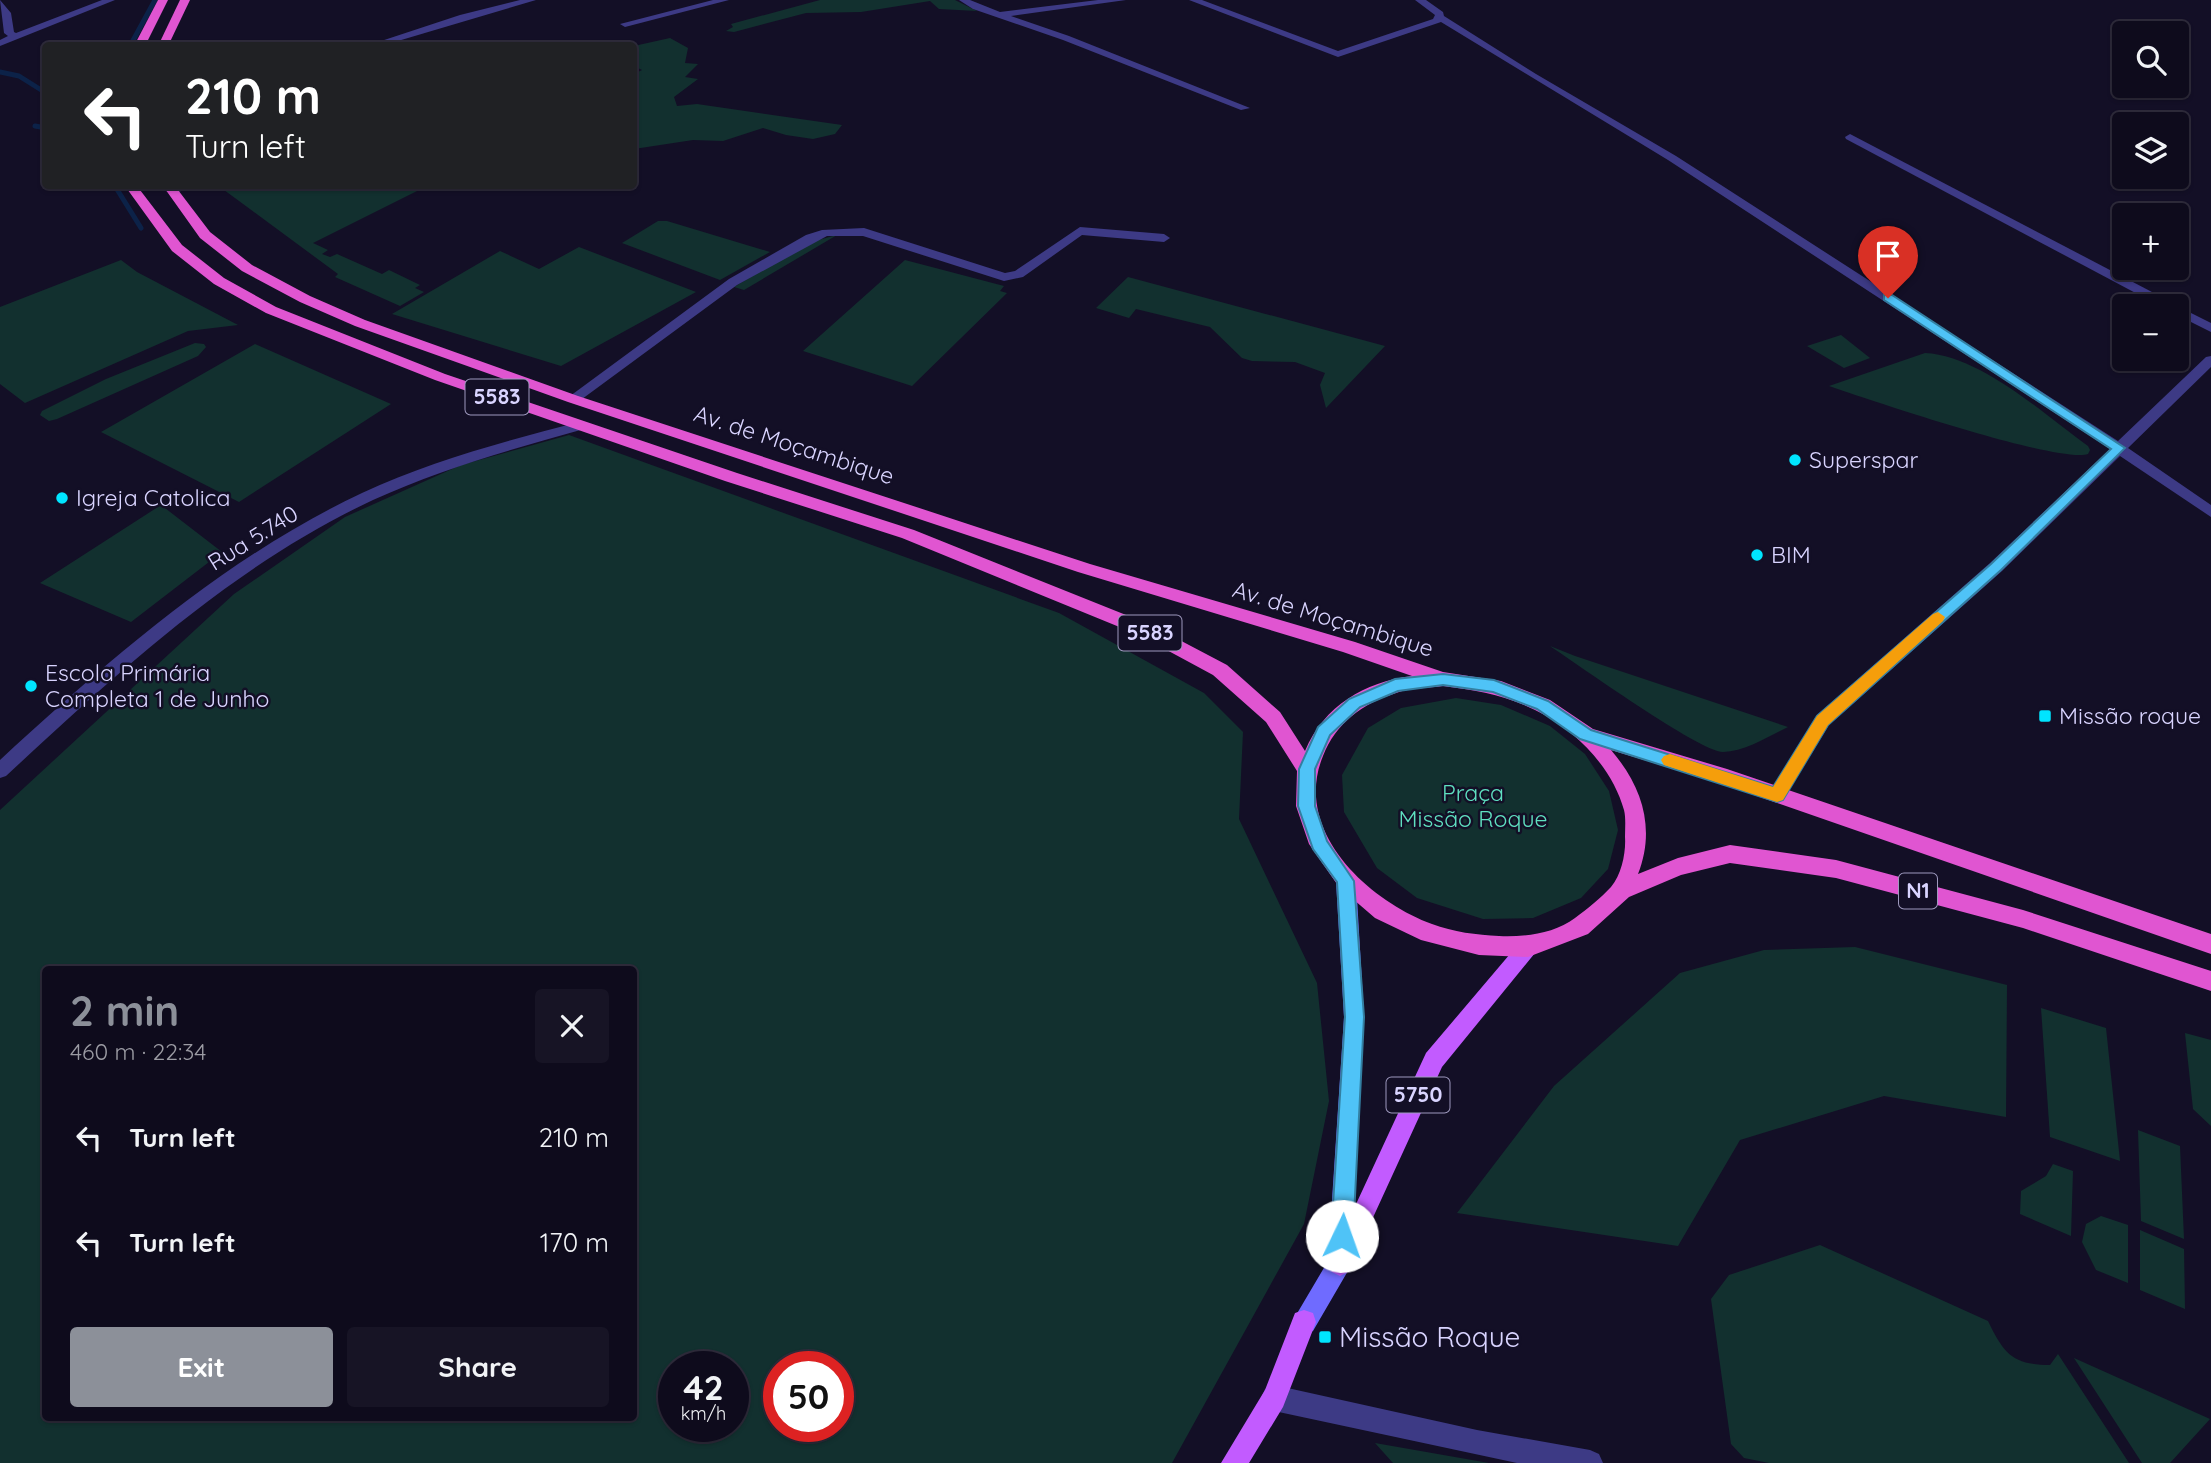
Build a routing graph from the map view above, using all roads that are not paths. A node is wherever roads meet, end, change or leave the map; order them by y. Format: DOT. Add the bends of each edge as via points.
graph roads {
  1 [pos="110,0"];
  2 [pos="163,0"];
  3 [pos="185,0"];
  4 [pos="531,0"];
  5 [pos="724,0"];
  6 [pos="964,0"];
  7 [pos="1121,0"];
  8 [pos="1194,0"];
  9 [pos="1420,0"];
  10 [pos="0,4"];
  11 [pos="997,14"];
  12 [pos="1440,18"];
  13 [pos="625,24"];
  14 [pos="16,37"];
  15 [pos="141,42"];
  16 [pos="165,42"];
  17 [pos="383,42"];
  18 [pos="0,43"];
  19 [pos="1245,108"];
  20 [pos="1850,137"];
  21 [pos="133,189"];
  22 [pos="171,189"];
  23 [pos="1164,238"];
  24 [pos="2146,294"];
  25 [pos="2189,316"];
  26 [pos="2211,328"];
  27 [pos="2211,360"];
  28 [pos="573,399"];
  29 [pos="579,426"];
  30 [pos="2119,448"];
  31 [pos="2211,512"];
  32 [pos="1443,680"];
  33 [pos="1586,734"];
  34 [pos="1307,769"];
  35 [pos="0,771"];
  36 [pos="1777,795"];
  37 [pos="1346,881"];
  38 [pos="1621,891"];
  39 [pos="2211,944"];
  40 [pos="1528,947"];
  41 [pos="2211,981"];
  42 [pos="1340,1264"];
  43 [pos="1274,1398"];
  44 [pos="1234,1463"];
  45 [pos="1590,1463"];
  1 -- 14 [label="street"];
  2 -- 15 [label="highway"];
  3 -- 16 [label="highway"];
  4 -- 17 [label="street"];
  5 -- 13 [label="street"];
  6 -- 11 [label="street"];
  7 -- 11 [label="street"];
  8 -- 12 [label="street" via="1338,54"];
  9 -- 12 [label="street" via="1440,13"];
  10 -- 14 [label="street" via="9,33"];
  11 -- 19 [label="street"];
  12 -- 30 [label="street" via="1672,158"];
  14 -- 18 [label="street"];
  20 -- 24 [label="street"];
  21 -- 29 [label="highway, 5583" via="177,248 219,281 271,310"];
  22 -- 28 [label="highway, Av. de Moçambique / 5583" via="205,235 247,268 305,299"];
  23 -- 28 [label="street" via="1080,231 1019,274 1004,277 864,232 825,232 733,282"];
  25 -- 26 [label="street"];
  27 -- 30 [label="street"];
  28 -- 32 [label="highway, Av. de Moçambique / 5583" via="1084,568 1349,647"];
  29 -- 34 [label="highway, 5583" via="908,534 1145,630 1220,670 1273,717"];
  29 -- 35 [label="street, Rua 5.740" via="457,460 340,510 215,589 143,645"];
  30 -- 31 [label="street"];
  30 -- 36 [label="street" via="1996,567 1823,720"];
  32 -- 33 [label="highway, N1" via="1494,686 1543,705"];
  32 -- 34 [label="highway, N1" via="1395,685 1354,703 1323,732"];
  33 -- 36 [label="highway, N1"];
  33 -- 38 [label="highway, N1" via="1618,772 1635,812 1636,853"];
  34 -- 37 [label="highway, N1" via="1306,806 1319,844"];
  36 -- 39 [label="highway, N1"];
  37 -- 40 [label="highway, N1" via="1383,911 1429,933 1479,945"];
  37 -- 42 [label="main road" via="1354,1017"];
  38 -- 40 [label="highway, N1" via="1580,927"];
  38 -- 41 [label="highway, N1" via="1678,867 1730,854 1836,869 2023,919"];
  40 -- 42 [label="main road, 5750" via="1434,1060"];
  42 -- 43 [label="main road, 5750" via="1304,1322"];
  43 -- 44 [label="main road, 5750"];
  43 -- 45 [label="street"];
}
